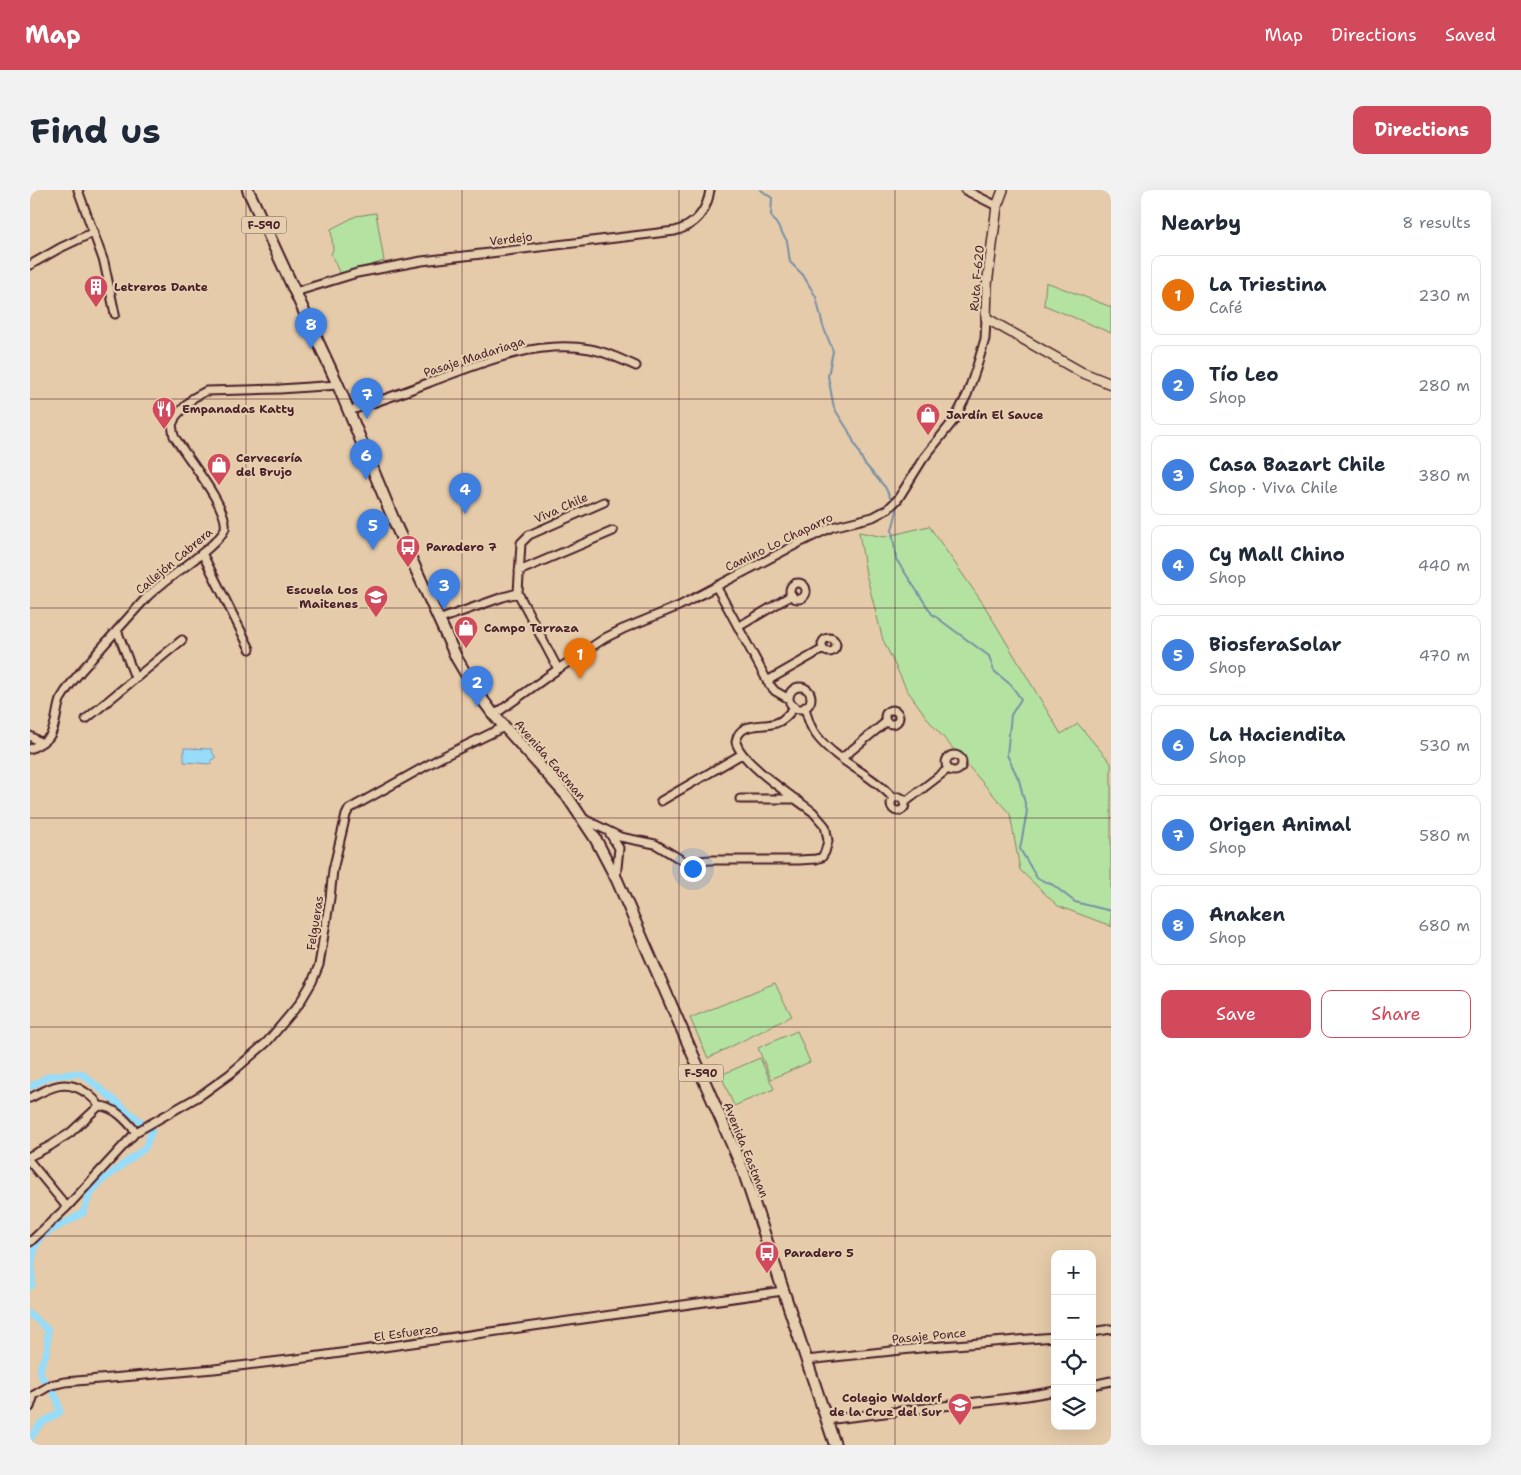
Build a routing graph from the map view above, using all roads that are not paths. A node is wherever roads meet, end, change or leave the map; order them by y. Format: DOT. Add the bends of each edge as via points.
graph roads {
  1 [pos="78,190"];
  2 [pos="248,190"];
  3 [pos="710,190"];
  4 [pos="965,190"];
  5 [pos="1003,190"];
  6 [pos="997,206"];
  7 [pos="94,232"];
  8 [pos="30,265"];
  9 [pos="294,292"];
  10 [pos="116,314"];
  11 [pos="986,318"];
  12 [pos="636,366"];
  13 [pos="1111,384"];
  14 [pos="338,385"];
  15 [pos="349,411"];
  16 [pos="604,502"];
  17 [pos="613,531"];
  18 [pos="202,553"];
  19 [pos="519,571"];
  20 [pos="716,586"];
  21 [pos="518,594"];
  22 [pos="792,595"];
  23 [pos="438,620"];
  24 [pos="738,627"];
  25 [pos="117,630"];
  26 [pos="182,640"];
  27 [pos="250,649"];
  28 [pos="823,649"];
  29 [pos="558,669"];
  30 [pos="135,678"];
  31 [pos="767,680"];
  32 [pos="789,699"];
  33 [pos="795,707"];
  34 [pos="804,707"];
  35 [pos="494,715"];
  36 [pos="86,719"];
  37 [pos="886,722"];
  38 [pos="504,726"];
  39 [pos="30,736"];
  40 [pos="42,742"];
  41 [pos="30,749"];
  42 [pos="742,754"];
  43 [pos="842,758"];
  44 [pos="948,769"];
  45 [pos="894,798"];
  46 [pos="740,799"];
  47 [pos="796,799"];
  48 [pos="662,801"];
  49 [pos="904,803"];
  50 [pos="582,818"];
  51 [pos="609,831"];
  52 [pos="633,840"];
  53 [pos="619,856"];
  54 [pos="616,880"];
  55 [pos="30,1098"];
  56 [pos="99,1106"];
  57 [pos="137,1131"];
  58 [pos="30,1156"];
  59 [pos="30,1162"];
  60 [pos="67,1207"];
  61 [pos="30,1242"];
  62 [pos="783,1291"];
  63 [pos="1111,1329"];
  64 [pos="1096,1331"];
  65 [pos="1051,1337"];
  66 [pos="806,1360"];
  67 [pos="1111,1381"];
  68 [pos="1096,1383"];
  69 [pos="1051,1392"];
  70 [pos="32,1393"];
  71 [pos="30,1407"];
  72 [pos="826,1420"];
  73 [pos="835,1445"];
  1 -- 7 [label="street"];
  2 -- 9 [label="main road, Avenida Eastman / F-590"];
  3 -- 9 [label="street, Verdejo" via="700,216 692,224 675,231 422,261 357,273"];
  4 -- 6 [label="street"];
  5 -- 6 [label="street, Ruta F-620"];
  6 -- 11 [label="street, Ruta F-620"];
  7 -- 8 [label="street"];
  7 -- 10 [label="street"];
  9 -- 14 [label="main road, Avenida Eastman / F-590"];
  11 -- 13 [label="street, Ruta F-620" via="1081,372"];
  11 -- 20 [label="street, Camino Lo Chaparro" via="985,339 967,395 954,420 888,509 872,517 832,527"];
  12 -- 15 [label="street, Pasaje Madariaga" via="588,349 535,349"];
  14 -- 15 [label="main road, Avenida Eastman / F-590"];
  14 -- 18 [label="street, Callejón Cabrera" via="211,390 197,395 176,416 172,425 174,436 209,488 225,520 220,537"];
  15 -- 23 [label="main road, Avenida Eastman / F-590"];
  16 -- 19 [label="street, Viva Chile" via="524,538"];
  17 -- 19 [label="street"];
  18 -- 25 [label="street, Callejón Cabrera" via="155,588"];
  18 -- 27 [label="street"];
  19 -- 21 [label="street, Viva Chile"];
  20 -- 24 [label="street"];
  20 -- 29 [label="street, Camino Lo Chaparro" via="669,611 605,638"];
  21 -- 23 [label="street"];
  21 -- 29 [label="street"];
  22 -- 24 [label="street"];
  23 -- 35 [label="main road, Avenida Eastman / F-590" via="462,668"];
  24 -- 31 [label="street"];
  25 -- 30 [label="street"];
  25 -- 40 [label="street, Callejón Cabrera" via="65,692 56,710 52,732"];
  26 -- 30 [label="street"];
  28 -- 31 [label="street"];
  29 -- 35 [label="street, Camino Lo Chaparro"];
  30 -- 36 [label="street"];
  31 -- 32 [label="street" via="775,691"];
  32 -- 33 [label="street"];
  32 -- 34 [label="street" via="792,690 804,688 810,696"];
  33 -- 34 [label="street"];
  33 -- 42 [label="street" via="779,722 742,730 736,742"];
  34 -- 43 [label="street" via="817,736"];
  35 -- 38 [label="main road, Avenida Eastman / F-590"];
  37 -- 43 [label="street"];
  38 -- 50 [label="main road, Avenida Eastman / F-590" via="567,796"];
  38 -- 57 [label="street, Felgueras" via="348,809 333,870 321,956 308,990 278,1030 243,1064 208,1090"];
  39 -- 40 [label="street"];
  40 -- 41 [label="street, Callejón Cabrera"];
  42 -- 47 [label="street"];
  42 -- 48 [label="street"];
  43 -- 45 [label="street"];
  44 -- 49 [label="street"];
  45 -- 49 [label="street" via="900,798"];
  45 -- 49 [label="street" via="891,806 896,811 902,809"];
  46 -- 47 [label="street"];
  47 -- 52 [label="street" via="814,812 825,826 828,842 822,857 684,862 655,844"];
  50 -- 51 [label="street"];
  50 -- 54 [label="main road, Avenida Eastman / F-590"];
  51 -- 52 [label="street"];
  51 -- 53 [label="street" via="617,843"];
  52 -- 53 [label="street"];
  53 -- 54 [label="street"];
  54 -- 62 [label="main road, Avenida Eastman / F-590" via="743,1170"];
  55 -- 56 [label="street" via="66,1084 78,1086"];
  56 -- 57 [label="street" via="109,1108"];
  56 -- 58 [label="street" via="70,1133"];
  57 -- 60 [label="street, Felgueras"];
  59 -- 60 [label="street"];
  60 -- 61 [label="street, Felgueras"];
  62 -- 66 [label="main road, Avenida Eastman / F-590"];
  62 -- 70 [label="street, El Esfuerzo" via="304,1358 65,1382"];
  63 -- 64 [label="street"];
  65 -- 66 [label="street, Pasaje Ponce"];
  66 -- 72 [label="main road, Avenida Eastman / F-590"];
  67 -- 68 [label="street"];
  69 -- 72 [label="street"];
  70 -- 71 [label="street"];
  72 -- 73 [label="main road, Avenida Eastman / F-590"];
}
